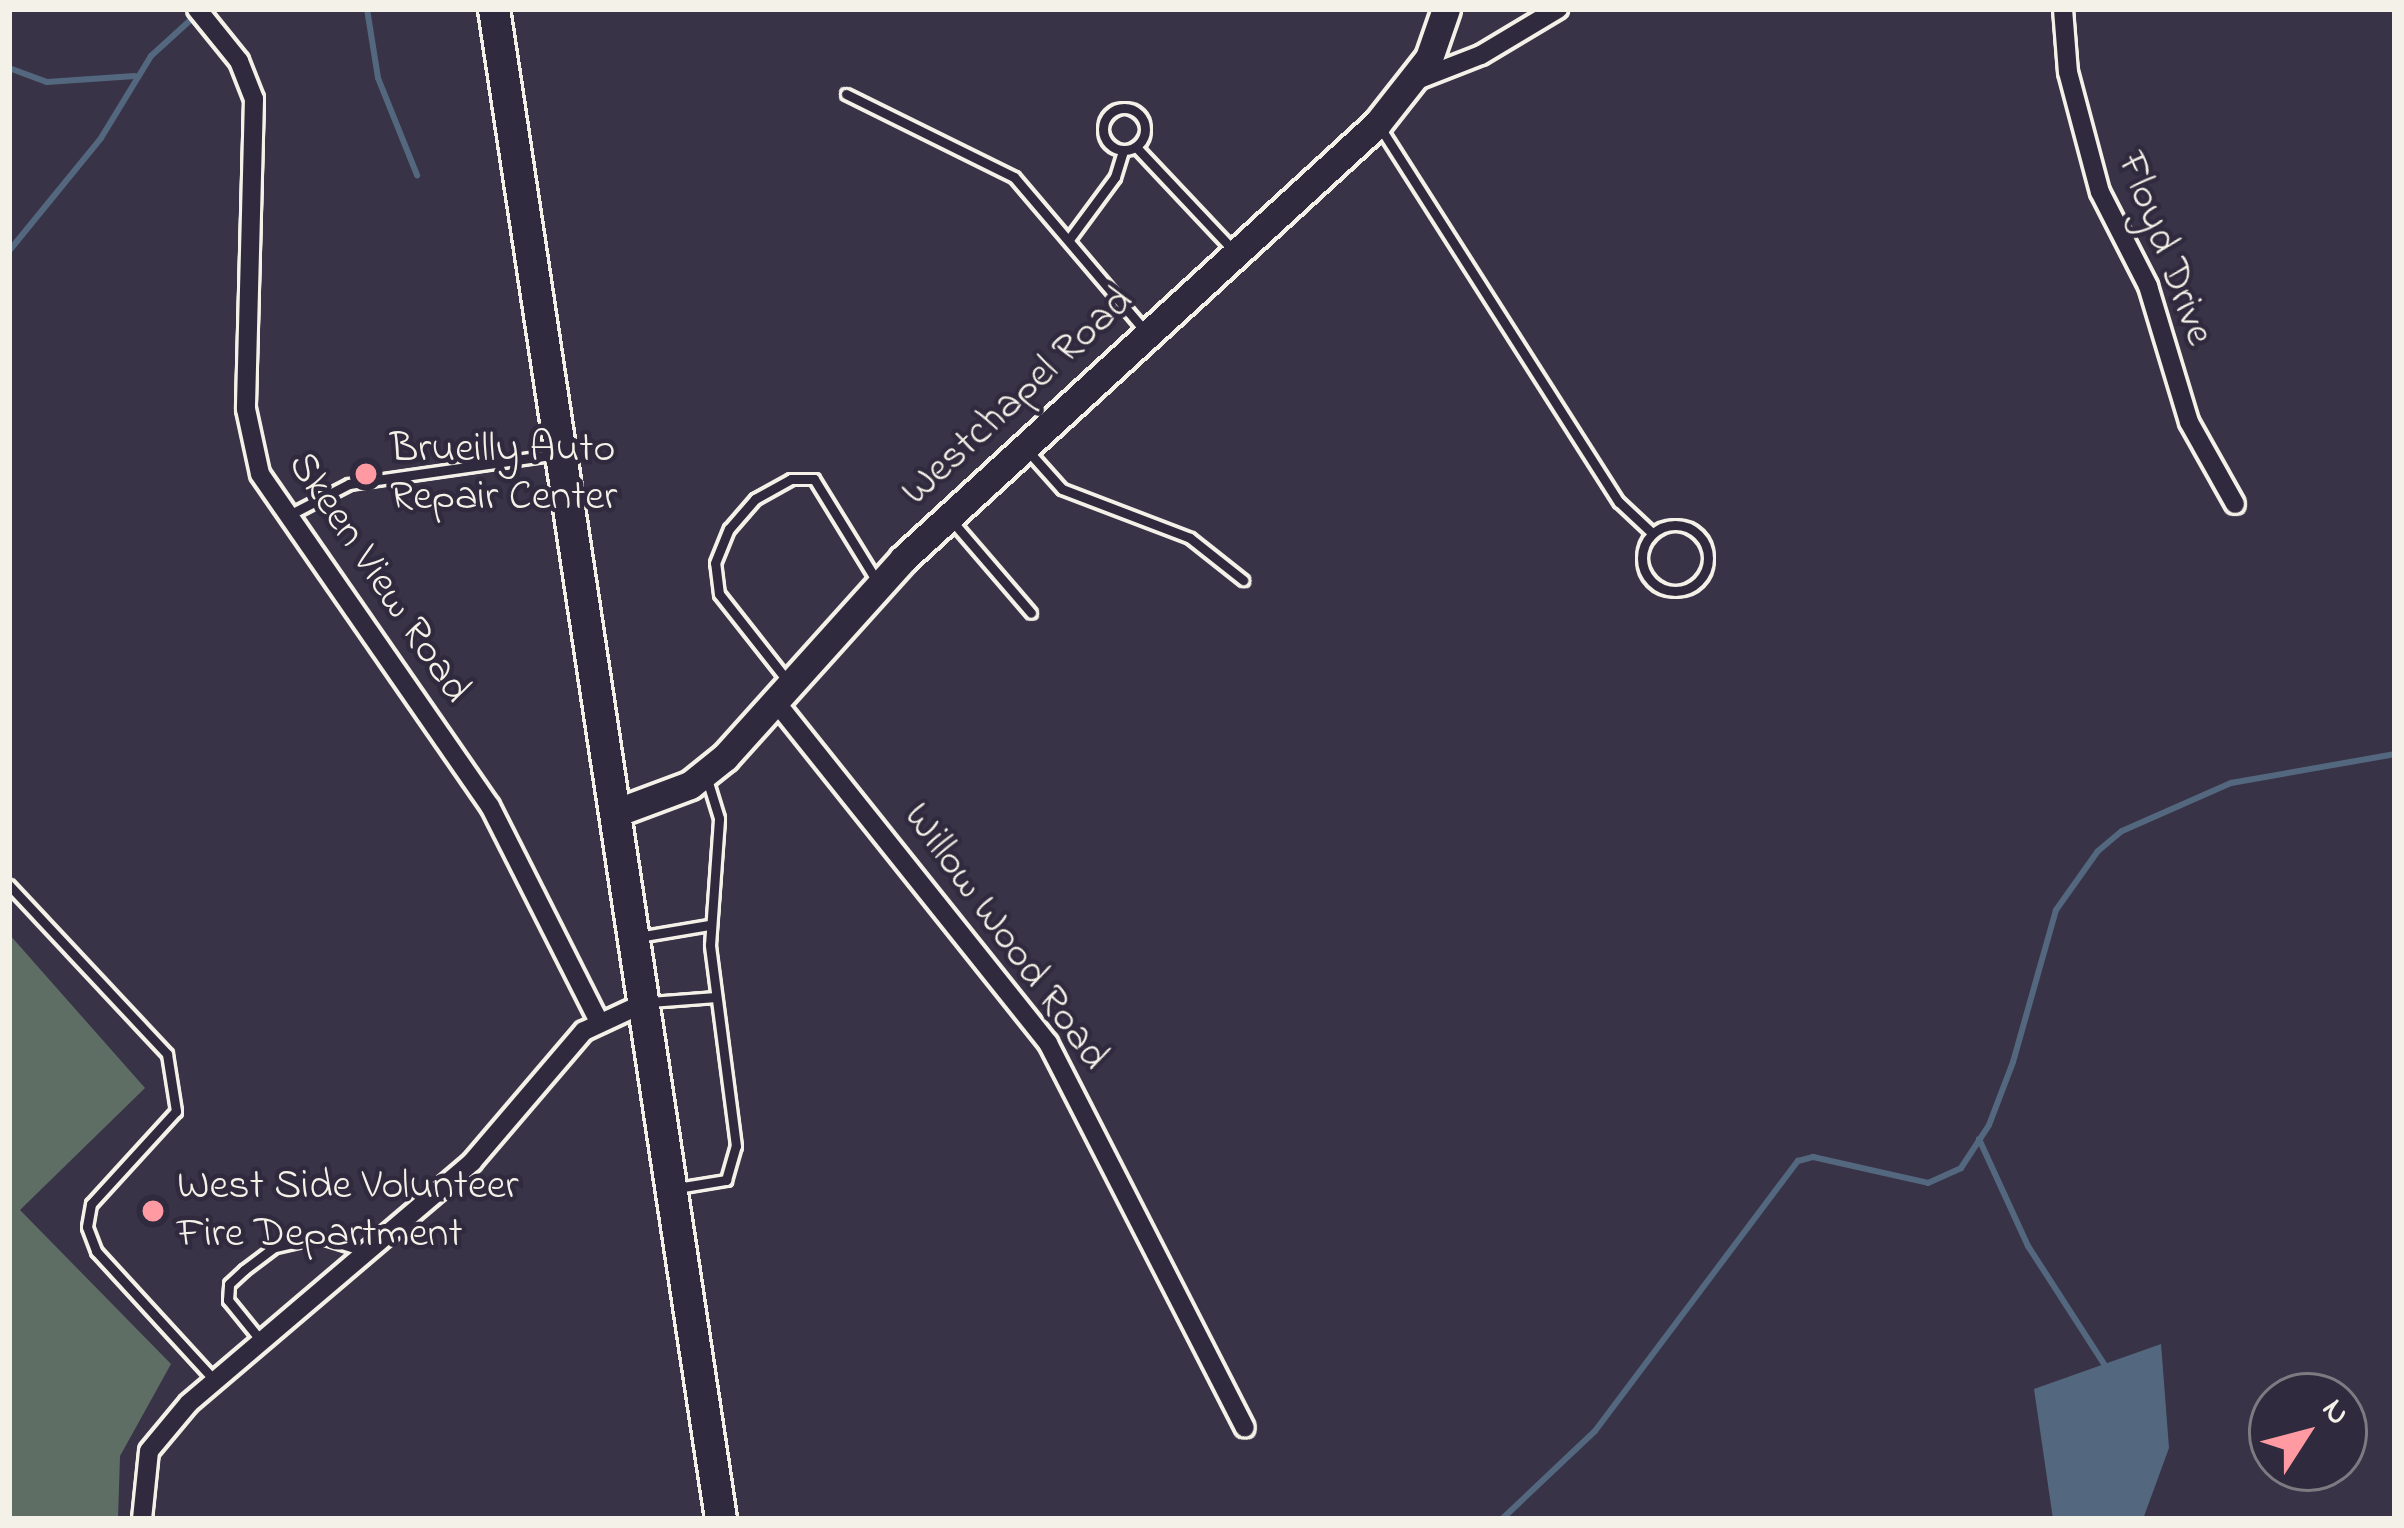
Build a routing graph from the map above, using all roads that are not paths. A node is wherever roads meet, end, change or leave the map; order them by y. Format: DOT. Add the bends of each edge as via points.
graph roads {
  1 [pos="197,9"];
  2 [pos="494,9"];
  3 [pos="1446,9"];
  4 [pos="1558,9"];
  5 [pos="2063,9"];
  6 [pos="1414,81"];
  7 [pos="845,94"];
  8 [pos="1377,124"];
  9 [pos="1136,147"];
  10 [pos="1123,150"];
  11 [pos="1070,238"];
  12 [pos="1236,254"];
  13 [pos="1148,334"];
  14 [pos="1024,447"];
  15 [pos="562,454"];
  16 [pos="2235,503"];
  17 [pos="287,515"];
  18 [pos="948,517"];
  19 [pos="1652,533"];
  20 [pos="1243,580"];
  21 [pos="879,584"];
  22 [pos="1031,613"];
  23 [pos="782,692"];
  24 [pos="706,774"];
  25 [pos="615,812"];
  26 [pos="9,885"];
  27 [pos="709,925"];
  28 [pos="634,938"];
  29 [pos="716,997"];
  30 [pos="644,1003"];
  31 [pos="598,1020"];
  32 [pos="671,1189"];
  33 [pos="368,1254"];
  34 [pos="262,1342"];
  35 [pos="215,1381"];
  36 [pos="1245,1429"];
  37 [pos="142,1519"];
  38 [pos="721,1519"];
  1 -- 17 [label="street, Skeen View Road" via="238,61 254,99 246,409 260,474"];
  2 -- 15 [label="main road"];
  3 -- 6 [label="street, Westchapel Road"];
  4 -- 6 [label="street" via="1481,56"];
  5 -- 16 [label="street, Floyd Drive" via="2068,72 2100,192 2148,286 2182,405"];
  6 -- 8 [label="street, Westchapel Road"];
  7 -- 11 [label="lane" via="982,156 1043,203"];
  8 -- 12 [label="street, Westchapel Road"];
  8 -- 19 [label="lane" via="1618,502"];
  9 -- 10 [label="lane"];
  9 -- 10 [label="lane" via="1144,122 1122,108 1105,119 1103,133"];
  9 -- 12 [label="lane"];
  10 -- 11 [label="lane" via="1115,177"];
  11 -- 13 [label="lane"];
  12 -- 13 [label="street, Westchapel Road"];
  13 -- 14 [label="street, Westchapel Road"];
  14 -- 18 [label="street, Westchapel Road"];
  14 -- 20 [label="lane" via="1062,490 1190,538"];
  15 -- 17 [label="lane" via="349,484"];
  15 -- 25 [label="main road"];
  17 -- 31 [label="street, Skeen View Road" via="490,806"];
  18 -- 21 [label="street, Westchapel Road"];
  18 -- 22 [label="lane"];
  19 -- 19 [label="lane" via="1671,525 1700,536 1707,566 1696,583 1675,591 1646,575 1642,553"];
  21 -- 23 [label="street, Westchapel Road"];
  21 -- 23 [label="lane" via="814,479 791,479 742,514 715,563 719,594"];
  23 -- 24 [label="street, Westchapel Road"];
  23 -- 36 [label="street, Willow Wood Road" via="1048,1043"];
  24 -- 25 [label="street, Westchapel Road"];
  24 -- 27 [label="lane" via="718,818"];
  25 -- 28 [label="main road"];
  26 -- 35 [label="lane" via="167,1054 176,1111 91,1204 87,1227 96,1251"];
  27 -- 28 [label="lane"];
  27 -- 29 [label="lane"];
  28 -- 30 [label="main road"];
  29 -- 30 [label="lane"];
  29 -- 32 [label="lane" via="735,1166 726,1180"];
  30 -- 31 [label="street"];
  30 -- 32 [label="main road"];
  31 -- 33 [label="street" via="472,1162"];
  32 -- 38 [label="main road"];
  33 -- 34 [label="street"];
  33 -- 34 [label="lane" via="319,1237 275,1247 244,1270 229,1284 228,1300"];
  34 -- 35 [label="street"];
  35 -- 37 [label="street" via="149,1450"];
}
